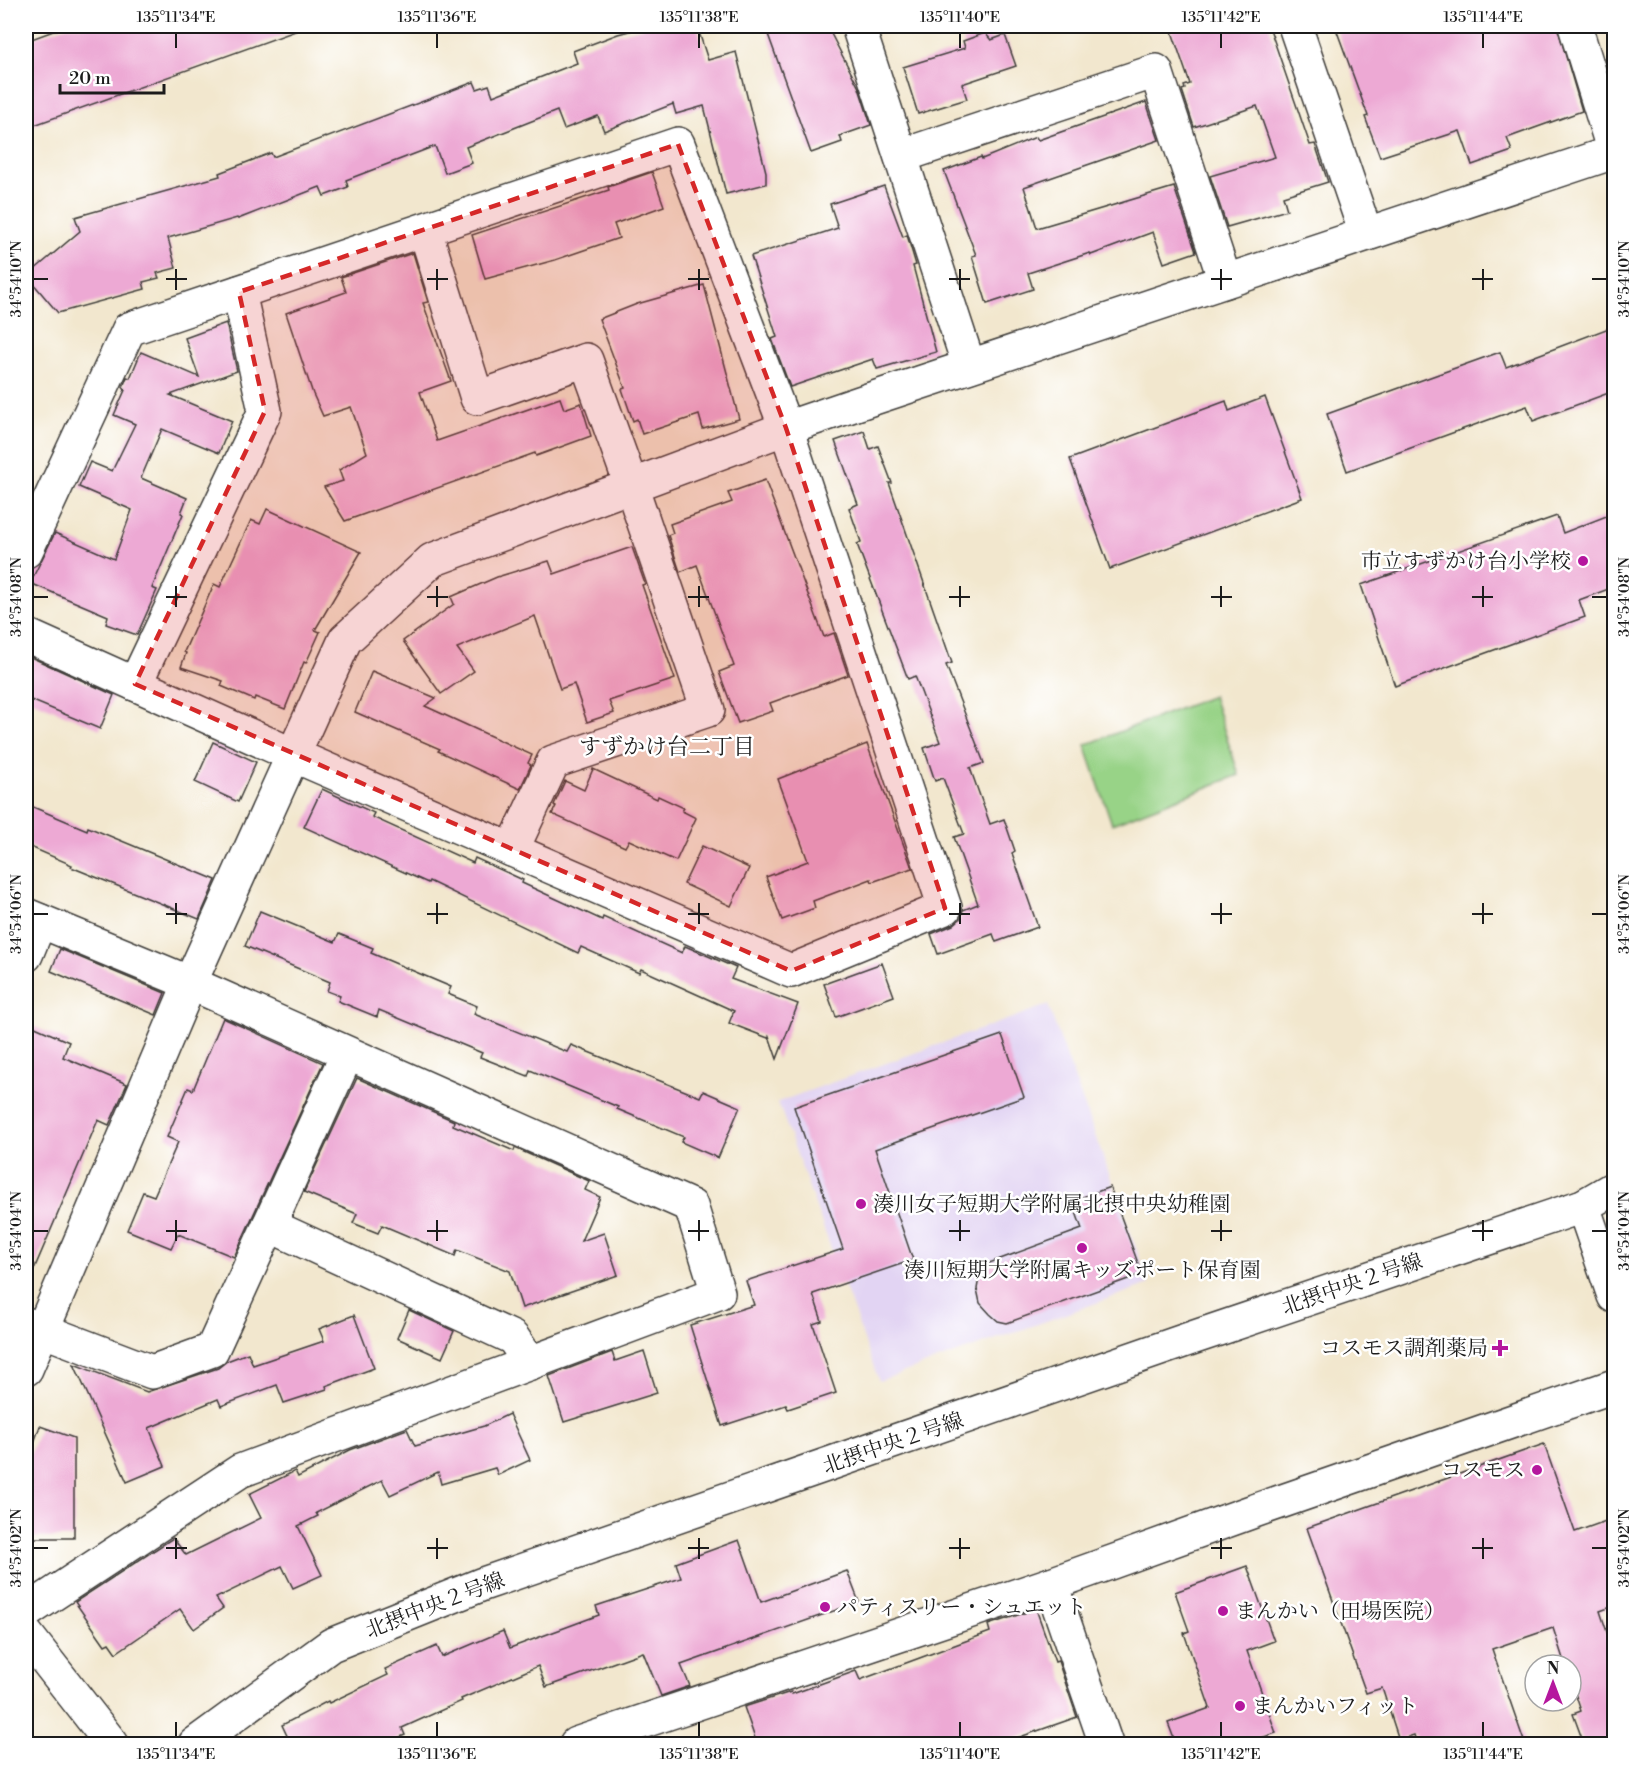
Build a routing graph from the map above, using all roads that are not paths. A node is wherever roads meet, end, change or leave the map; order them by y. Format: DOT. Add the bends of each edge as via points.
graph roads {
  1 [pos="858,26"];
  2 [pos="1295,26"];
  3 [pos="1575,26"];
  4 [pos="1614,152"];
  5 [pos="900,156"];
  6 [pos="425,230"];
  7 [pos="1366,234"];
  8 [pos="1225,281"];
  9 [pos="239,292"];
  10 [pos="969,366"];
  11 [pos="786,428"];
  12 [pos="632,485"];
  13 [pos="26,551"];
  14 [pos="26,635"];
  15 [pos="135,684"];
  16 [pos="293,755"];
  17 [pos="512,850"];
  18 [pos="33,918"];
  19 [pos="26,955"];
  20 [pos="190,983"];
  21 [pos="347,1054"];
  22 [pos="1614,1188"];
  23 [pos="1583,1206"];
  24 [pos="269,1225"];
  25 [pos="1614,1296"];
  26 [pos="34,1328"];
  27 [pos="530,1363"];
  28 [pos="26,1369"];
  29 [pos="1614,1386"];
  30 [pos="1051,1584"];
  31 [pos="26,1612"];
  32 [pos="26,1634"];
  33 [pos="112,1744"];
  34 [pos="195,1744"];
  35 [pos="576,1744"];
  36 [pos="1106,1744"];
  1 -- 5 [label="street"];
  2 -- 7 [label="street"];
  3 -- 4 [label="street"];
  4 -- 7 [label="street"];
  5 -- 8 [label="street" via="1156,71"];
  5 -- 10 [label="street"];
  6 -- 9 [label="street"];
  6 -- 11 [label="street" via="678,144"];
  6 -- 12 [label="street" via="477,398 586,360"];
  7 -- 8 [label="street"];
  8 -- 10 [label="street"];
  9 -- 13 [label="street" via="129,329"];
  9 -- 15 [label="street" via="265,411"];
  10 -- 11 [label="street"];
  11 -- 12 [label="street"];
  11 -- 17 [label="street" via="945,908 791,971"];
  12 -- 16 [label="street" via="432,560 345,639"];
  12 -- 17 [label="street" via="708,710 553,762"];
  14 -- 15 [label="street"];
  15 -- 16 [label="street"];
  16 -- 17 [label="street"];
  16 -- 20 [label="street"];
  18 -- 19 [label="street"];
  18 -- 20 [label="street"];
  20 -- 21 [label="street"];
  20 -- 26 [label="street"];
  21 -- 24 [label="street"];
  21 -- 27 [label="street" via="691,1206 718,1293"];
  22 -- 23 [label="street, 北摂中央２号線"];
  23 -- 25 [label="street"];
  23 -- 34 [label="street, 北摂中央２号線" via="483,1584 331,1646"];
  24 -- 26 [label="street" via="212,1350 152,1372"];
  24 -- 27 [label="street" via="513,1338"];
  26 -- 28 [label="street"];
  27 -- 31 [label="street" via="240,1471"];
  29 -- 30 [label="street"];
  30 -- 35 [label="street"];
  30 -- 36 [label="street"];
  32 -- 33 [label="street"];
}
